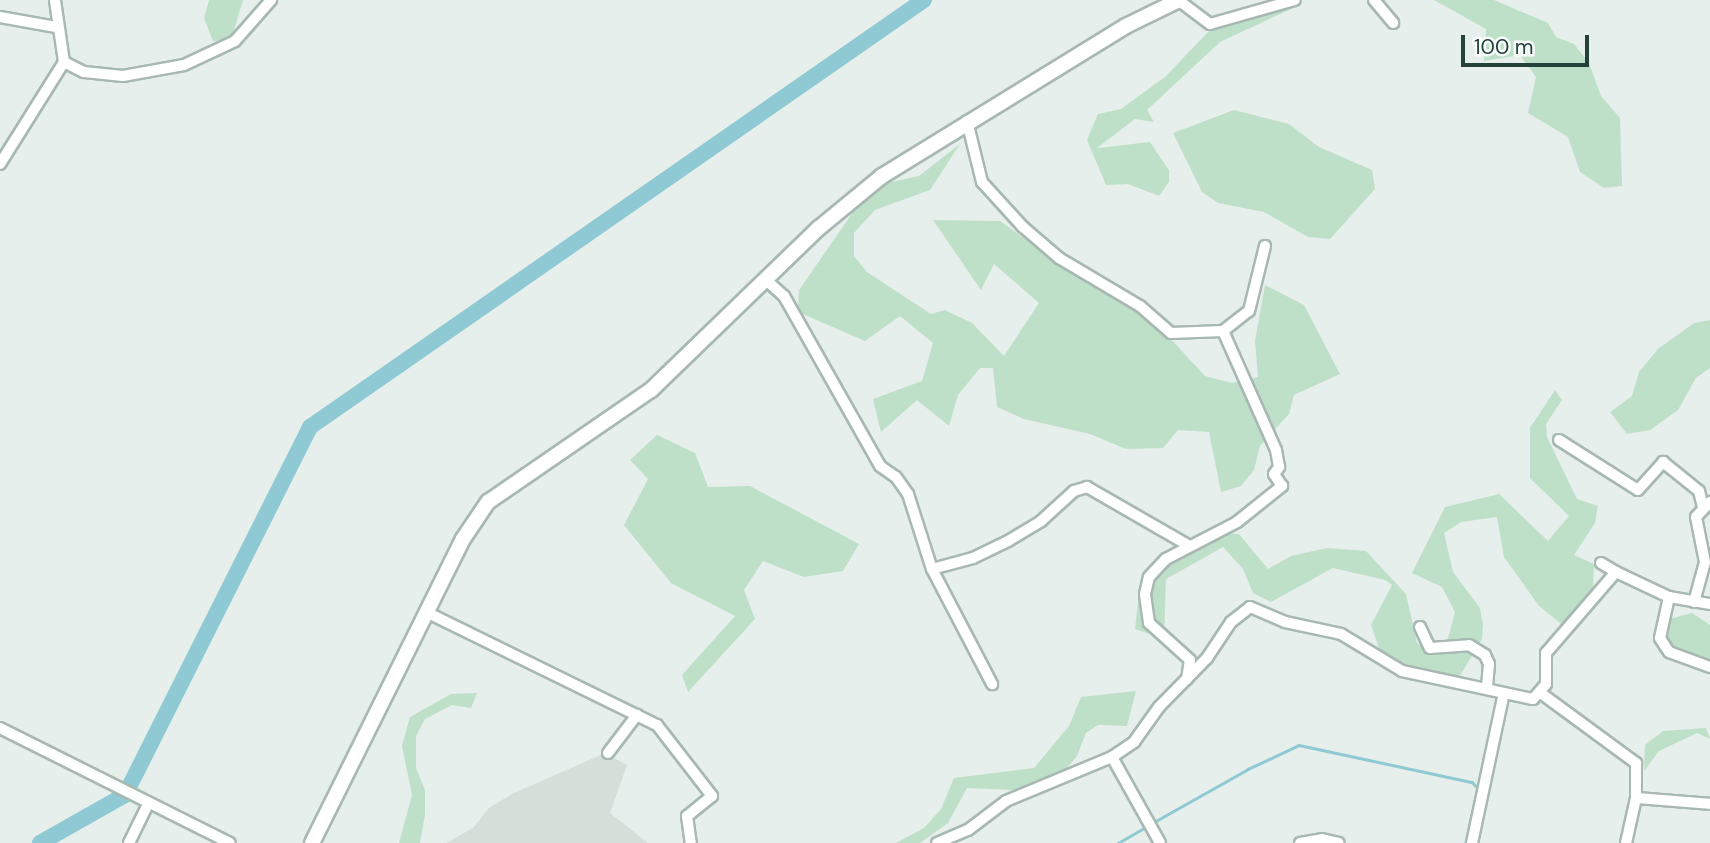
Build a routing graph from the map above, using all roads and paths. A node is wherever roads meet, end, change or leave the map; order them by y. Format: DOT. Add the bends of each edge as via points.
graph roads {
  1 [pos="55,0"];
  2 [pos="271,0"];
  3 [pos="1178,0"];
  4 [pos="1295,0"];
  5 [pos="1374,0"];
  6 [pos="0,17"];
  7 [pos="1394,23"];
  8 [pos="57,27"];
  9 [pos="64,62"];
  10 [pos="967,121"];
  11 [pos="4,147"];
  12 [pos="0,164"];
  13 [pos="1265,246"];
  14 [pos="766,280"];
  15 [pos="1223,331"];
  16 [pos="1559,440"];
  17 [pos="1707,505"];
  18 [pos="1188,545"];
  19 [pos="1601,563"];
  20 [pos="932,569"];
  21 [pos="1616,572"];
  22 [pos="1669,597"];
  23 [pos="1694,602"];
  24 [pos="1710,604"];
  25 [pos="426,611"];
  26 [pos="1420,627"];
  27 [pos="1710,667"];
  28 [pos="1186,681"];
  29 [pos="992,684"];
  30 [pos="1487,689"];
  31 [pos="1504,693"];
  32 [pos="1542,694"];
  33 [pos="637,715"];
  34 [pos="1,731"];
  35 [pos="608,753"];
  36 [pos="1112,757"];
  37 [pos="1636,798"];
  38 [pos="148,803"];
  39 [pos="1710,804"];
  40 [pos="129,843"];
  41 [pos="230,843"];
  42 [pos="312,843"];
  43 [pos="691,843"];
  44 [pos="937,843"];
  45 [pos="1160,843"];
  46 [pos="1300,843"];
  47 [pos="1339,843"];
  48 [pos="1472,843"];
  49 [pos="1626,843"];
  1 -- 8 [label="street"];
  2 -- 9 [label="street" via="235,41 184,65 123,76 84,72"];
  3 -- 4 [label="street" via="1210,24"];
  3 -- 10 [label="street"];
  5 -- 7 [label="street"];
  6 -- 8 [label="street"];
  8 -- 9 [label="street"];
  9 -- 11 [label="street"];
  10 -- 14 [label="street" via="882,176"];
  10 -- 15 [label="street" via="982,182 1059,258 1133,301 1171,333"];
  11 -- 12 [label="street"];
  13 -- 15 [label="street" via="1249,311"];
  14 -- 20 [label="street" via="784,296 880,466 896,477 908,494"];
  14 -- 25 [label="street" via="651,390 488,502 470,526"];
  15 -- 18 [label="street" via="1279,455 1274,474 1282,486 1237,522"];
  16 -- 17 [label="street" via="1638,491 1663,462 1699,491"];
  17 -- 23 [label="street" via="1695,526 1704,571"];
  18 -- 20 [label="street" via="1087,487 1074,491 1041,521 1000,545"];
  18 -- 28 [label="street" via="1154,569 1145,594 1149,623 1190,660"];
  19 -- 21 [label="street"];
  20 -- 29 [label="street"];
  21 -- 22 [label="street"];
  21 -- 32 [label="street" via="1546,653"];
  22 -- 23 [label="street"];
  22 -- 27 [label="street" via="1660,638 1669,652"];
  23 -- 24 [label="street"];
  25 -- 33 [label="street"];
  25 -- 42 [label="street"];
  26 -- 30 [label="street" via="1430,648 1469,645 1485,655"];
  28 -- 30 [label="street" via="1231,622 1250,607 1258,607 1285,622 1341,634 1402,671"];
  28 -- 36 [label="street" via="1159,707 1134,742"];
  30 -- 31 [label="street"];
  31 -- 32 [label="street" via="1533,699"];
  31 -- 48 [label="street"];
  32 -- 37 [label="street" via="1636,763"];
  33 -- 35 [label="street"];
  33 -- 43 [label="street" via="657,725 712,796 687,816"];
  34 -- 38 [label="street"];
  36 -- 44 [label="street" via="1006,801 968,830"];
  36 -- 45 [label="street"];
  37 -- 39 [label="street"];
  37 -- 49 [label="street"];
  38 -- 40 [label="street"];
  38 -- 41 [label="street"];
  46 -- 47 [label="street" via="1322,839"];
}
